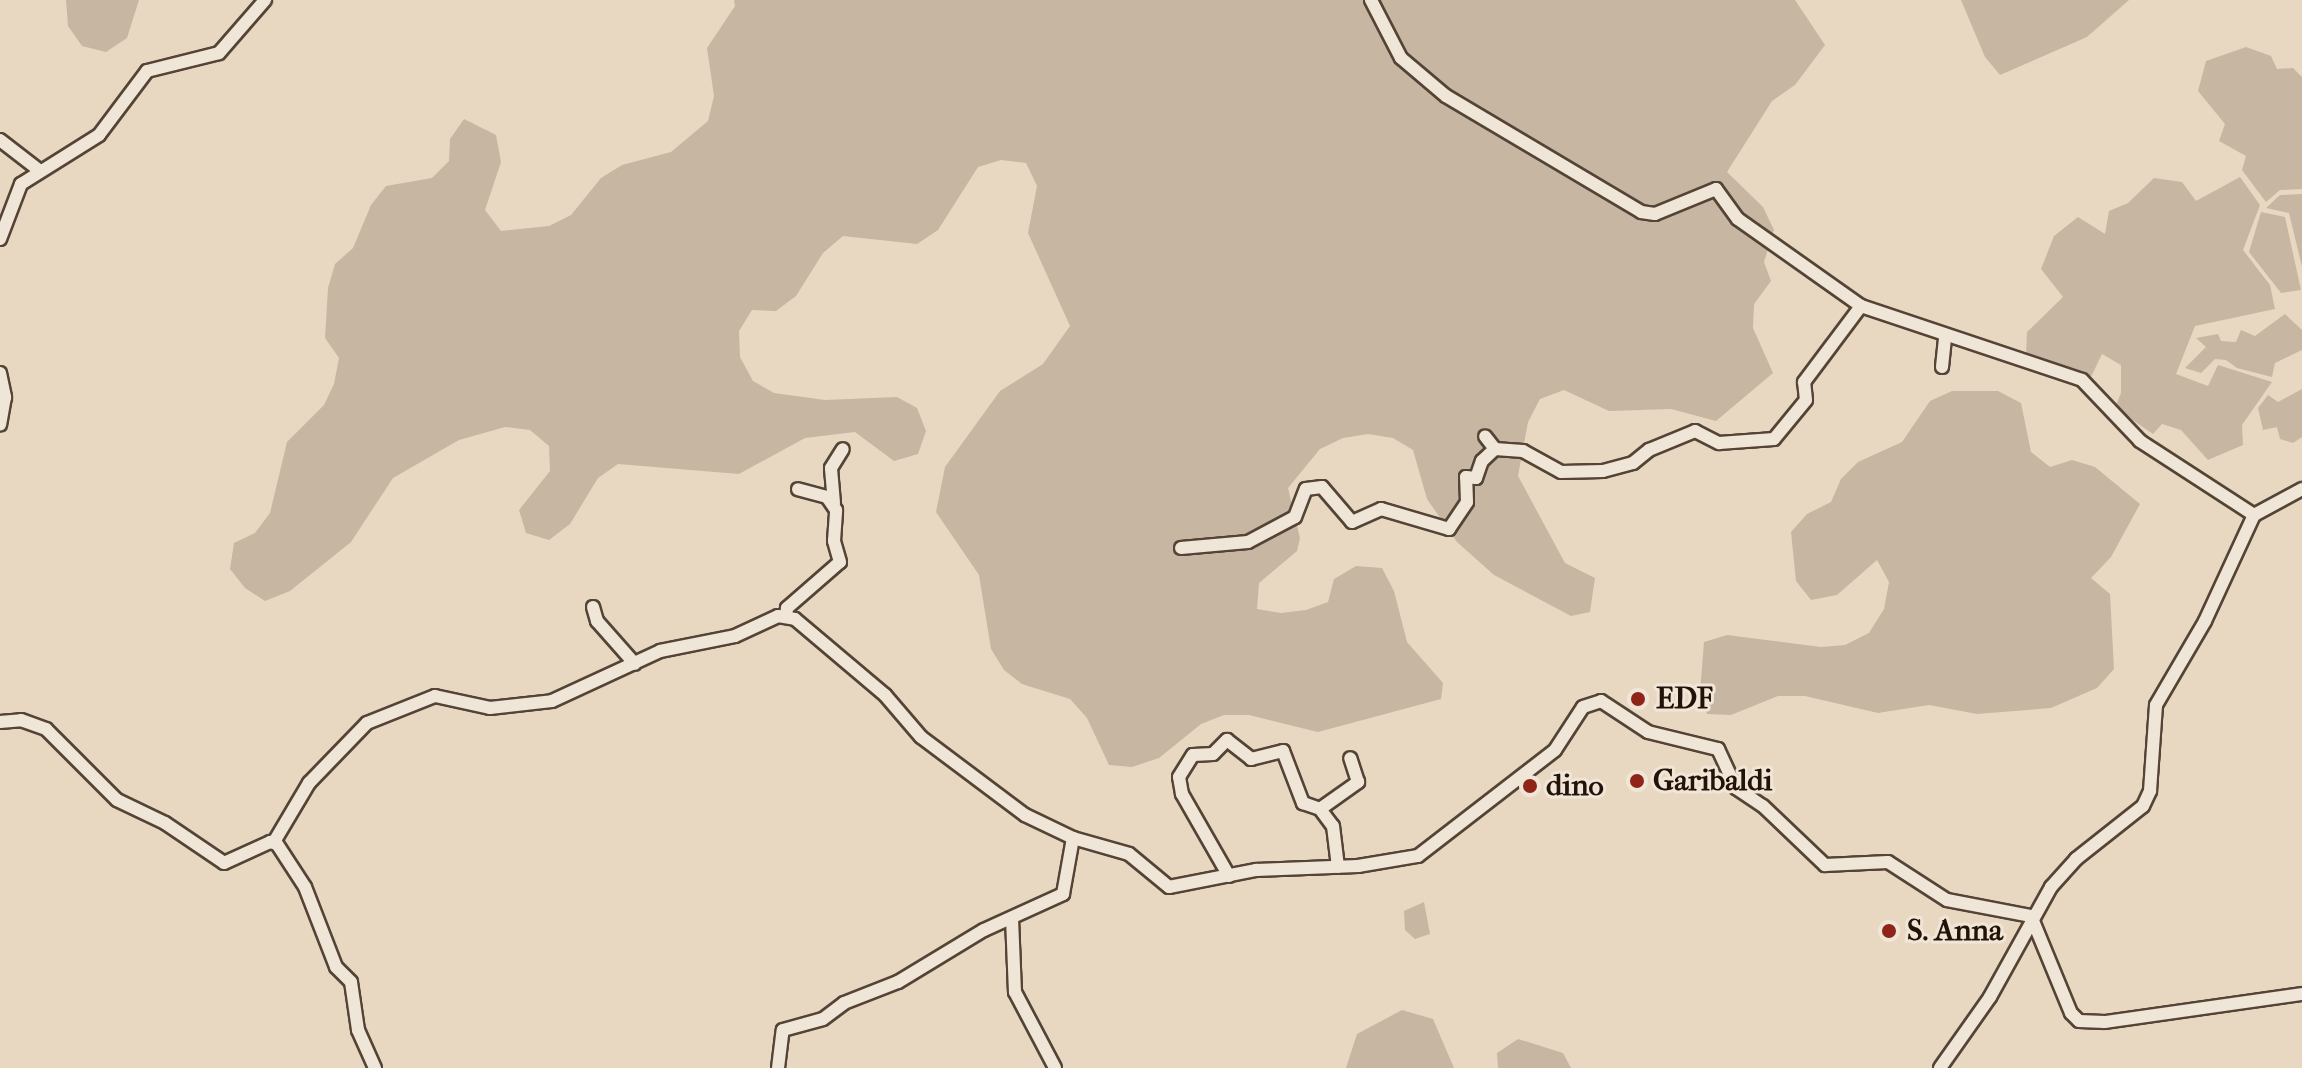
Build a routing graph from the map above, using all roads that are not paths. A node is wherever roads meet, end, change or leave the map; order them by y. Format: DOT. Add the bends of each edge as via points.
graph roads {
  1 [pos="265,0"];
  2 [pos="1371,0"];
  3 [pos="0,140"];
  4 [pos="39,170"];
  5 [pos="0,239"];
  6 [pos="1861,306"];
  7 [pos="1945,336"];
  8 [pos="1942,367"];
  9 [pos="0,373"];
  10 [pos="0,425"];
  11 [pos="1485,436"];
  12 [pos="843,449"];
  13 [pos="1495,449"];
  14 [pos="798,489"];
  15 [pos="2302,489"];
  16 [pos="836,510"];
  17 [pos="2254,515"];
  18 [pos="1181,548"];
  19 [pos="593,607"];
  20 [pos="786,617"];
  21 [pos="635,664"];
  22 [pos="0,722"];
  23 [pos="1350,758"];
  24 [pos="1320,809"];
  25 [pos="1073,838"];
  26 [pos="274,842"];
  27 [pos="1338,867"];
  28 [pos="1229,876"];
  29 [pos="2031,916"];
  30 [pos="1012,918"];
  31 [pos="2302,994"];
  32 [pos="375,1068"];
  33 [pos="778,1068"];
  34 [pos="1055,1068"];
  35 [pos="1940,1068"];
  1 -- 4 [label="street" via="228,47 147,71 99,135"];
  2 -- 6 [label="street" via="1401,58 1446,96 1648,214 1716,189 1738,219"];
  3 -- 4 [label="street"];
  4 -- 5 [label="street" via="14,193"];
  6 -- 7 [label="street"];
  6 -- 13 [label="street" via="1804,382 1806,400 1774,439 1719,443 1695,431 1649,450 1633,463 1603,471 1561,472 1523,451"];
  7 -- 8 [label="street"];
  7 -- 17 [label="street" via="2082,380 2140,441"];
  9 -- 10 [label="street" via="5,397"];
  11 -- 13 [label="street"];
  12 -- 16 [label="street" via="829,485"];
  13 -- 18 [label="street" via="1482,461 1476,478 1466,477 1467,502 1449,529 1381,509 1352,522 1322,487 1306,489 1295,517 1248,542"];
  14 -- 16 [label="street" via="827,497"];
  15 -- 17 [label="street"];
  16 -- 20 [label="street" via="834,541 840,562 787,608"];
  17 -- 29 [label="street" via="2205,621 2152,713 2150,791 2143,806 2076,859"];
  19 -- 21 [label="street" via="597,621"];
  20 -- 21 [label="street" via="771,618 735,636 674,647"];
  20 -- 25 [label="street" via="885,695 921,737 953,763 1025,815"];
  21 -- 26 [label="street" via="552,701 490,708 435,696 367,723 309,783"];
  22 -- 26 [label="street" via="21,720 46,729 117,800 165,823 224,863"];
  23 -- 24 [label="street" via="1358,782"];
  24 -- 27 [label="street" via="1333,826"];
  24 -- 28 [label="street" via="1303,803 1283,751 1251,759 1227,740 1213,754 1193,755 1179,777 1182,794"];
  25 -- 28 [label="street" via="1129,854 1169,887"];
  25 -- 30 [label="street" via="1064,893"];
  26 -- 32 [label="street" via="305,887 336,967 351,982 358,1030"];
  27 -- 28 [label="street"];
  27 -- 29 [label="street" via="1418,856 1555,750 1583,707 1601,701 1648,732 1718,749 1736,788 1763,806 1825,865 1888,862 1947,900"];
  29 -- 31 [label="street" via="2071,1013 2085,1022"];
  29 -- 35 [label="street" via="1990,997"];
  30 -- 33 [label="street" via="898,982 844,1003 823,1019 783,1030"];
  30 -- 34 [label="street" via="1015,992"];
}
